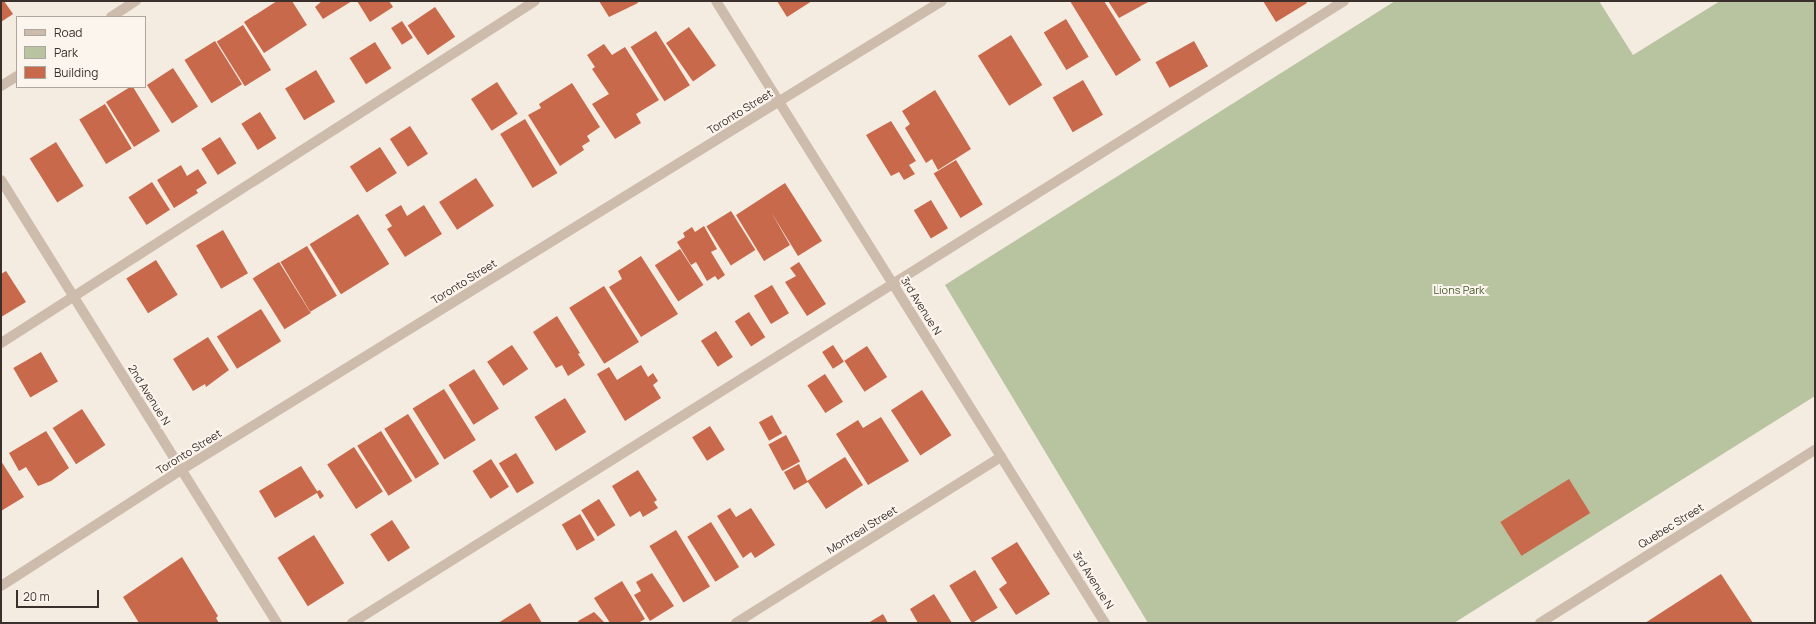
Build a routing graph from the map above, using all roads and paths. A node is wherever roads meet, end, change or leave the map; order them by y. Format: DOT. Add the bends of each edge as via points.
graph roads {
  1 [pos="136,1"];
  2 [pos="535,1"];
  3 [pos="716,1"];
  4 [pos="942,1"];
  5 [pos="1344,1"];
  6 [pos="113,16"];
  7 [pos="16,77"];
  8 [pos="1,86"];
  9 [pos="779,102"];
  10 [pos="1,180"];
  11 [pos="893,284"];
  12 [pos="74,297"];
  13 [pos="1,342"];
  14 [pos="1815,450"];
  15 [pos="1001,457"];
  16 [pos="181,470"];
  17 [pos="1,586"];
  18 [pos="277,623"];
  19 [pos="352,623"];
  20 [pos="736,623"];
  21 [pos="1106,623"];
  22 [pos="1540,623"];
  1 -- 6 [label="street"];
  2 -- 12 [label="street"];
  3 -- 9 [label="street, 3rd Avenue N"];
  4 -- 9 [label="street, Toronto Street"];
  5 -- 11 [label="street"];
  7 -- 8 [label="street"];
  9 -- 11 [label="street, 3rd Avenue N"];
  9 -- 16 [label="street, Toronto Street"];
  10 -- 12 [label="street, 2nd Avenue N"];
  11 -- 15 [label="street, 3rd Avenue N"];
  11 -- 19 [label="street"];
  12 -- 13 [label="street"];
  12 -- 16 [label="street, 2nd Avenue N"];
  14 -- 22 [label="street, Quebec Street"];
  15 -- 20 [label="street, Montreal Street"];
  15 -- 21 [label="street, 3rd Avenue N"];
  16 -- 17 [label="street, Toronto Street"];
  16 -- 18 [label="street, 2nd Avenue N"];
}
